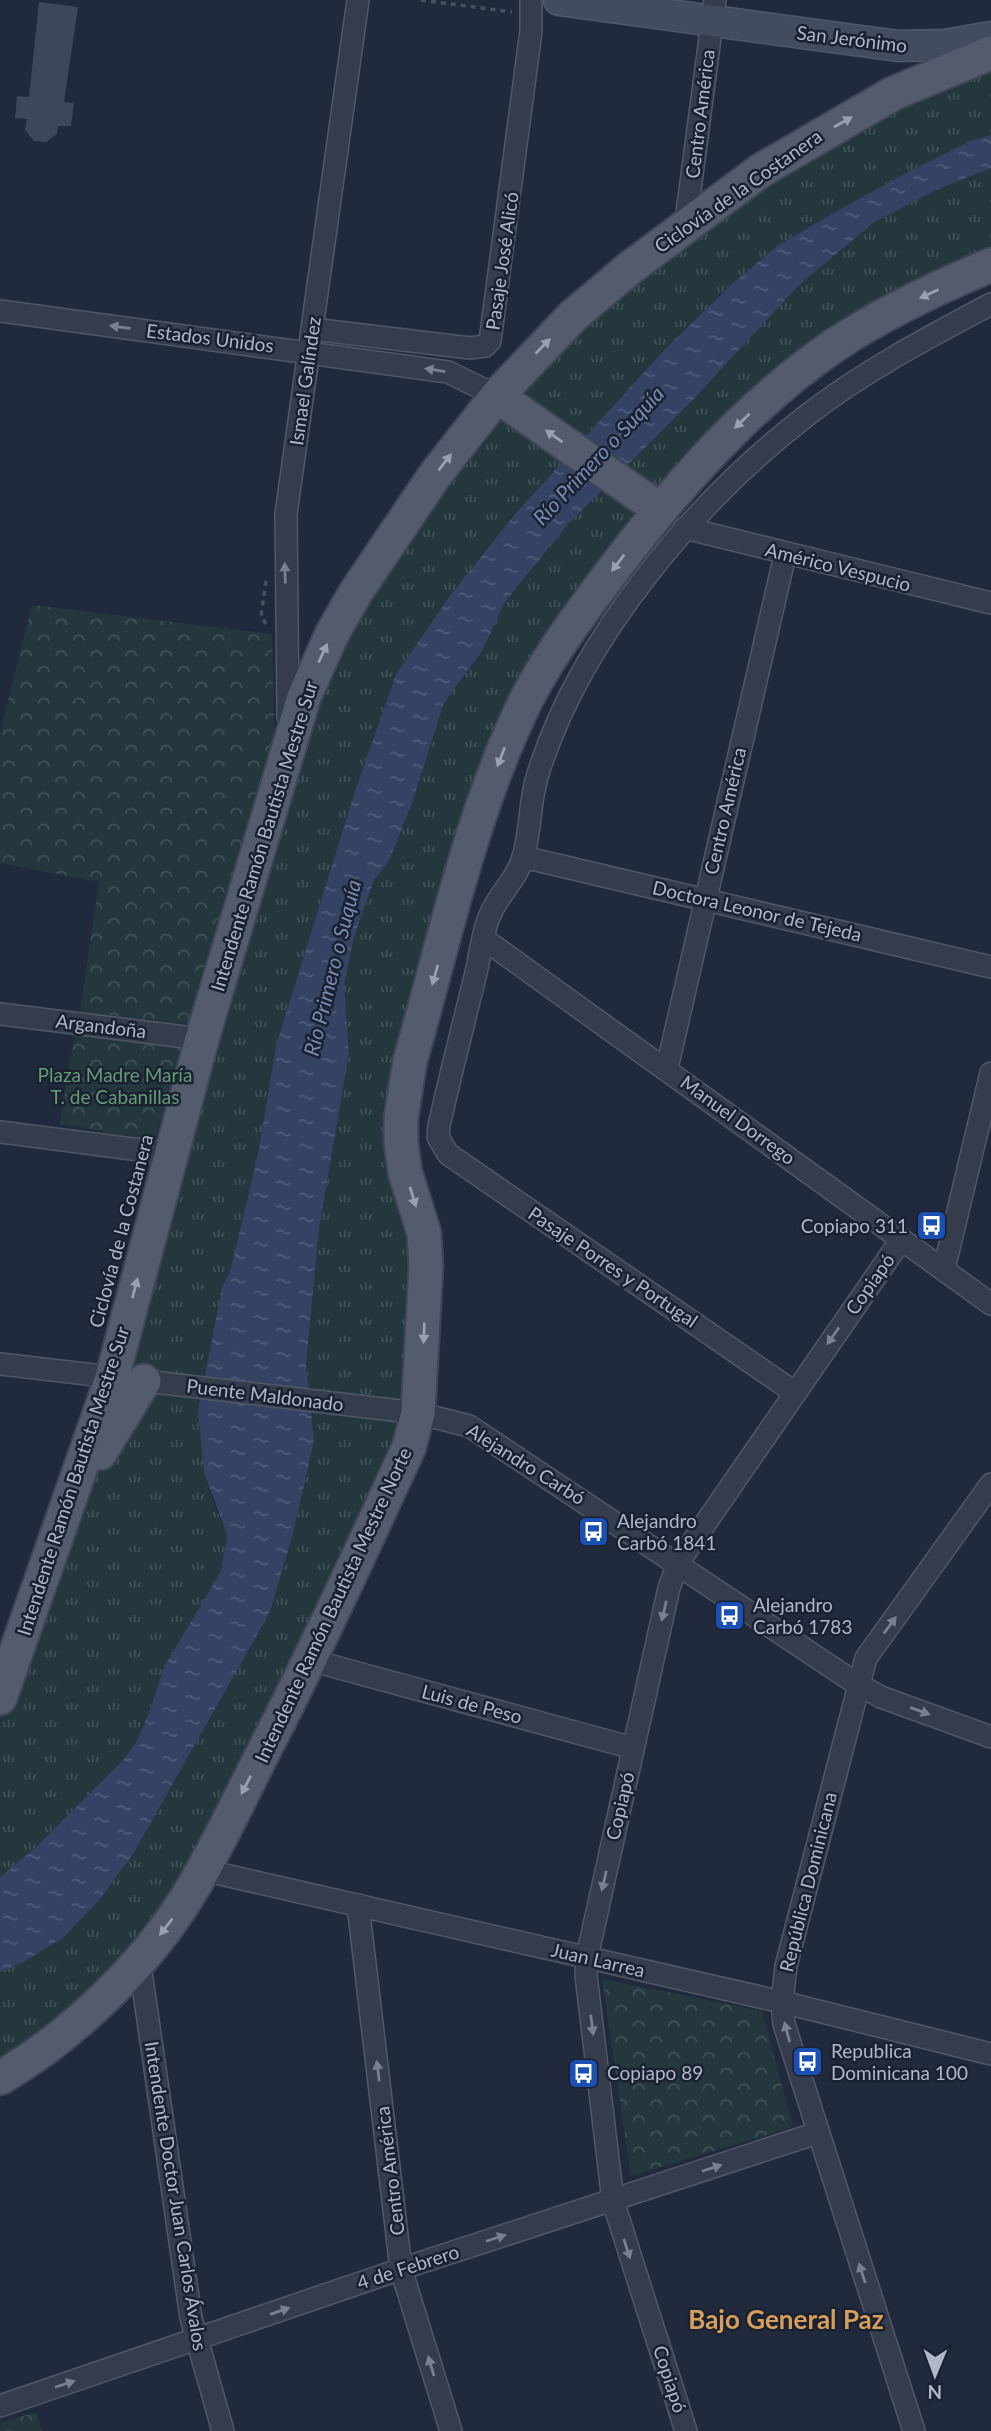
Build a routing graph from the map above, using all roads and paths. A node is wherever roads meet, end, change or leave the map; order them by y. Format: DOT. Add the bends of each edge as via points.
graph roads {
  1 [pos="358,0"];
  2 [pos="531,0"];
  3 [pos="559,0"];
  4 [pos="714,10"];
  5 [pos="991,17"];
  6 [pos="991,37"];
  7 [pos="991,52"];
  8 [pos="685,228"];
  9 [pos="991,265"];
  10 [pos="991,304"];
  11 [pos="0,311"];
  12 [pos="312,329"];
  13 [pos="309,351"];
  14 [pos="506,402"];
  15 [pos="672,519"];
  16 [pos="785,555"];
  17 [pos="275,581"];
  18 [pos="991,603"];
  19 [pos="270,630"];
  20 [pos="283,763"];
  21 [pos="523,857"];
  22 [pos="705,898"];
  23 [pos="484,939"];
  24 [pos="991,967"];
  25 [pos="0,1014"];
  26 [pos="202,1039"];
  27 [pos="667,1068"];
  28 [pos="991,1073"];
  29 [pos="0,1132"];
  30 [pos="171,1154"];
  31 [pos="901,1240"];
  32 [pos="944,1269"];
  33 [pos="991,1304"];
  34 [pos="0,1364"];
  35 [pos="111,1378"];
  36 [pos="157,1382"];
  37 [pos="794,1392"];
  38 [pos="418,1413"];
  39 [pos="991,1484"];
  40 [pos="68,1506"];
  41 [pos="678,1563"];
  42 [pos="310,1660"];
  43 [pos="857,1684"];
  44 [pos="0,1698"];
  45 [pos="991,1737"];
  46 [pos="633,1748"];
  47 [pos="204,1870"];
  48 [pos="358,1905"];
  49 [pos="587,1957"];
  50 [pos="139,1958"];
  51 [pos="782,2002"];
  52 [pos="991,2054"];
  53 [pos="0,2078"];
  54 [pos="817,2133"];
  55 [pos="613,2201"];
  56 [pos="401,2269"];
  57 [pos="195,2340"];
  58 [pos="0,2406"];
  59 [pos="223,2431"];
  60 [pos="451,2431"];
  61 [pos="686,2431"];
  62 [pos="914,2431"];
  1 -- 12 [label="street, Ismael Galíndez"];
  2 -- 12 [label="street, Pasaje José Alicó" via="531,31 490,341 470,348"];
  3 -- 4 [label="main road, San Jerónimo"];
  4 -- 5 [label="main road, San Jerónimo" via="926,27"];
  4 -- 6 [label="main road, San Jerónimo" via="898,46 945,45"];
  4 -- 8 [label="street, Centro América"];
  8 -- 7 [label="main road, Intendente Ramón Bautista Mestre Sur, one-way" via="760,171 829,130 894,93"];
  14 -- 8 [label="main road, Intendente Ramón Bautista Mestre Sur, one-way" via="573,316"];
  9 -- 15 [label="main road, Intendente Ramón Bautista Mestre Norte, one-way" via="836,344 742,420"];
  10 -- 15 [label="street" via="892,358 809,414"];
  13 -- 11 [label="street, Estados Unidos, one-way"];
  12 -- 13 [label="street, Ismael Galíndez"];
  14 -- 13 [label="street, Estados Unidos, one-way" via="448,372"];
  20 -- 13 [label="street, Ismael Galíndez, one-way" via="289,696 285,533"];
  15 -- 14 [label="main road, one-way"];
  20 -- 14 [label="main road, Intendente Ramón Bautista Mestre Sur, one-way" via="315,670 356,592 435,475"];
  15 -- 16 [label="street, Américo Vespucio"];
  15 -- 21 [label="street" via="643,580 587,664 536,778"];
  15 -- 38 [label="main road, Intendente Ramón Bautista Mestre Norte, one-way" via="552,654 518,717 480,817 410,1061 401,1142 424,1233 426,1265"];
  16 -- 18 [label="street, Américo Vespucio"];
  16 -- 22 [label="street, Centro América"];
  17 -- 19 [label="path" via="264,584 261,615"];
  20 -- 26 [label="main road, Intendente Ramón Bautista Mestre Sur"];
  21 -- 22 [label="street, Doctora Leonor de Tejeda"];
  21 -- 23 [label="street" via="515,878 489,916"];
  22 -- 24 [label="street, Doctora Leonor de Tejeda"];
  22 -- 27 [label="street, Centro América"];
  23 -- 27 [label="street, Manuel Dorrego"];
  23 -- 37 [label="street, Pasaje Porres y Portugal" via="438,1137 447,1154"];
  25 -- 26 [label="street, Argandoña"];
  26 -- 30 [label="main road, Intendente Ramón Bautista Mestre Sur"];
  27 -- 31 [label="street, Manuel Dorrego"];
  28 -- 32 [label="street"];
  29 -- 30 [label="street"];
  35 -- 30 [label="main road, Intendente Ramón Bautista Mestre Sur, one-way"];
  31 -- 32 [label="street, Manuel Dorrego"];
  31 -- 37 [label="street, Copiapó, one-way"];
  32 -- 33 [label="street, Manuel Dorrego"];
  34 -- 35 [label="street, Puente Maldonado"];
  35 -- 36 [label="street, Puente Maldonado"];
  35 -- 40 [label="main road, Intendente Ramón Bautista Mestre Sur"];
  36 -- 38 [label="street, Puente Maldonado"];
  36 -- 40 [label="main road"];
  37 -- 41 [label="street, Copiapó"];
  38 -- 41 [label="street, Alejandro Carbó" via="469,1426"];
  38 -- 42 [label="main road, Intendente Ramón Bautista Mestre Norte" via="409,1447"];
  43 -- 39 [label="street, República Dominicana, one-way" via="866,1658"];
  40 -- 44 [label="main road, Intendente Ramón Bautista Mestre Sur"];
  41 -- 43 [label="street, Alejandro Carbó"];
  41 -- 46 [label="street, Copiapó, one-way"];
  42 -- 46 [label="street, Luis de Peso"];
  42 -- 47 [label="main road, Intendente Ramón Bautista Mestre Norte, one-way"];
  43 -- 45 [label="street, Alejandro Carbó, one-way"];
  43 -- 51 [label="street, República Dominicana" via="786,1966"];
  46 -- 49 [label="street, Copiapó, one-way"];
  47 -- 48 [label="street, Juan Larrea"];
  47 -- 50 [label="main road, Intendente Ramón Bautista Mestre Norte, one-way"];
  48 -- 49 [label="street, Juan Larrea"];
  56 -- 48 [label="street, Centro América, one-way"];
  49 -- 51 [label="street, Juan Larrea"];
  49 -- 55 [label="street, Copiapó, one-way"];
  50 -- 53 [label="main road, Intendente Ramón Bautista Mestre Norte" via="80,2021"];
  50 -- 57 [label="street, Intendente Doctor Juan Carlos Ávalos"];
  51 -- 52 [label="street, Juan Larrea"];
  54 -- 51 [label="street, República Dominicana, one-way" via="784,2024"];
  55 -- 54 [label="street, 4 de Febrero, one-way"];
  62 -- 54 [label="street, República Dominicana, one-way"];
  56 -- 55 [label="street, 4 de Febrero, one-way"];
  55 -- 61 [label="street, Copiapó, one-way"];
  57 -- 56 [label="street, 4 de Febrero, one-way"];
  60 -- 56 [label="street, Centro América, one-way"];
  58 -- 57 [label="street, 4 de Febrero, one-way"];
  57 -- 59 [label="street, Intendente Doctor Juan Carlos Ávalos"];
}
